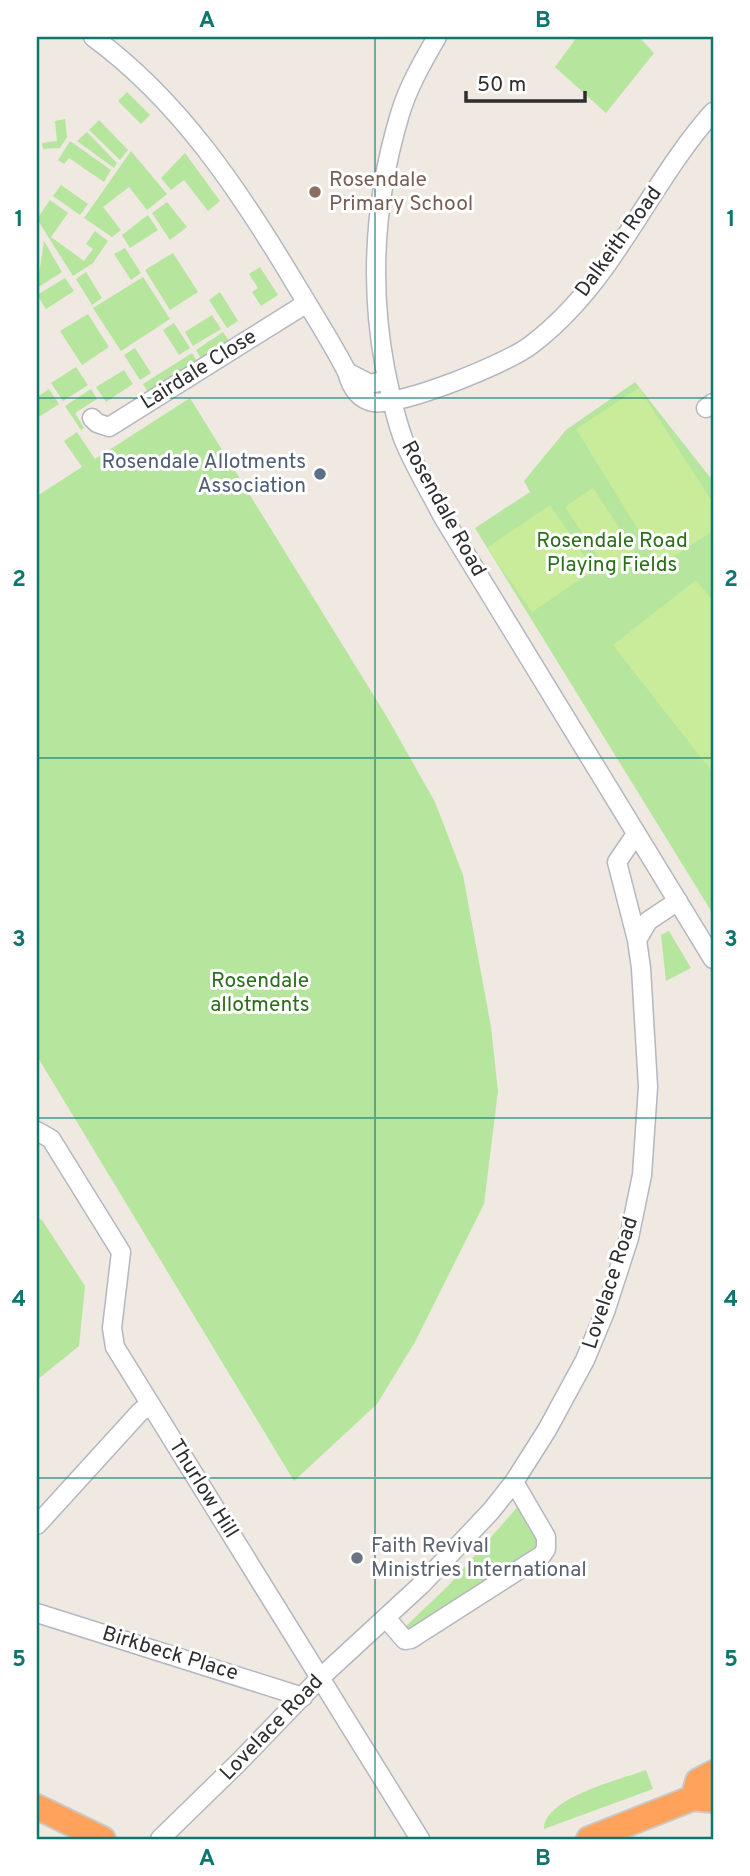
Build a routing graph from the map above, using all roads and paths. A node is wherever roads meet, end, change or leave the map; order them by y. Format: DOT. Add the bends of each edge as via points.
graph roads {
  1 [pos="93,37"];
  2 [pos="437,37"];
  3 [pos="713,112"];
  4 [pos="307,303"];
  5 [pos="347,372"];
  6 [pos="387,380"];
  7 [pos="391,400"];
  8 [pos="92,418"];
  9 [pos="636,834"];
  10 [pos="678,901"];
  11 [pos="637,940"];
  12 [pos="713,959"];
  13 [pos="37,1131"];
  14 [pos="150,1404"];
  15 [pos="514,1482"];
  16 [pos="37,1525"];
  17 [pos="37,1613"];
  18 [pos="386,1618"];
  19 [pos="319,1679"];
  20 [pos="303,1697"];
  21 [pos="713,1773"];
  22 [pos="703,1799"];
  23 [pos="37,1807"];
  24 [pos="103,1839"];
  25 [pos="160,1839"];
  26 [pos="420,1839"];
  27 [pos="589,1839"];
  1 -- 4 [label="street" via="138,73 209,154 248,205"];
  2 -- 6 [label="street, Rosendale Road" via="401,112 382,202 374,268"];
  3 -- 7 [label="street, Dalkeith Road" via="600,276 563,318 531,346 490,369"];
  4 -- 5 [label="street"];
  4 -- 8 [label="street, Lairdale Close" via="109,427"];
  5 -- 6 [label="street" via="370,384"];
  5 -- 7 [label="street" via="357,394 366,400"];
  6 -- 7 [label="street, Rosendale Road"];
  7 -- 9 [label="street, Rosendale Road" via="404,440 443,517"];
  9 -- 10 [label="street, Rosendale Road"];
  9 -- 11 [label="street, Lovelace Road" via="618,862"];
  10 -- 11 [label="street" via="648,920"];
  10 -- 12 [label="street, Rosendale Road"];
  11 -- 15 [label="street, Lovelace Road" via="648,1087 642,1175 629,1238 585,1360"];
  13 -- 14 [label="street, Thurlow Hill" via="51,1139 121,1252 112,1328 115,1347"];
  14 -- 16 [label="street"];
  14 -- 19 [label="street, Thurlow Hill"];
  15 -- 18 [label="street, Lovelace Road"];
  15 -- 18 [label="street" via="546,1537 542,1555 411,1639 405,1640"];
  17 -- 20 [label="street, Birkbeck Place"];
  18 -- 19 [label="street, Lovelace Road"];
  19 -- 20 [label="street, Lovelace Road"];
  19 -- 26 [label="street, Thurlow Hill"];
  20 -- 25 [label="street, Lovelace Road"];
  21 -- 22 [label="highway" via="698,1781"];
  22 -- 27 [label="highway"];
  23 -- 24 [label="highway"];
}
